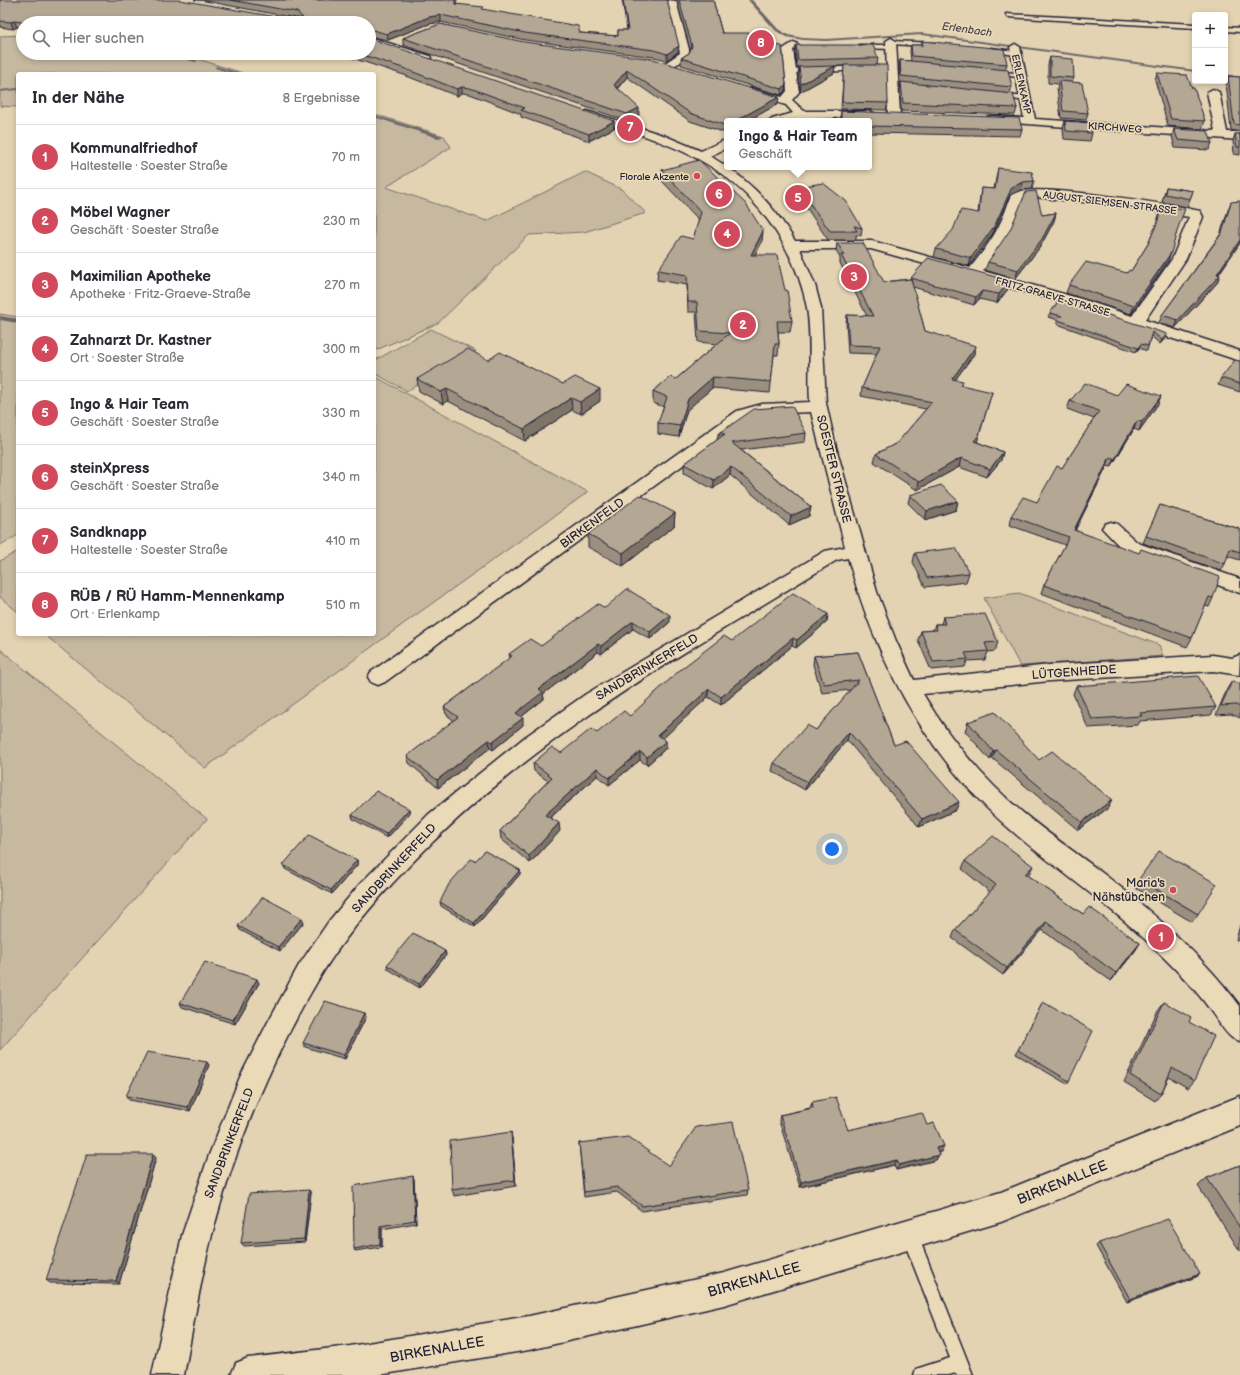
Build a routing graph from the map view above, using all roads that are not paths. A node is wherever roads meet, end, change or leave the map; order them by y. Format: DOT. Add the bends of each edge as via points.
graph roads {
  1 [pos="671,1"];
  2 [pos="1008,15"];
  3 [pos="1192,26"];
  4 [pos="1228,29"];
  5 [pos="1240,30"];
  6 [pos="407,38"];
  7 [pos="376,42"];
  8 [pos="892,43"];
  9 [pos="389,45"];
  10 [pos="945,45"];
  11 [pos="795,47"];
  12 [pos="856,47"];
  13 [pos="987,50"];
  14 [pos="1015,50"];
  15 [pos="440,63"];
  16 [pos="895,65"];
  17 [pos="683,69"];
  18 [pos="791,71"];
  19 [pos="990,72"];
  20 [pos="1021,75"];
  21 [pos="741,87"];
  22 [pos="1213,92"];
  23 [pos="995,96"];
  24 [pos="1026,99"];
  25 [pos="784,100"];
  26 [pos="572,108"];
  27 [pos="801,115"];
  28 [pos="894,115"];
  29 [pos="909,115"];
  30 [pos="788,118"];
  31 [pos="978,118"];
  32 [pos="1030,121"];
  33 [pos="1222,135"];
  34 [pos="1240,136"];
  35 [pos="724,144"];
  36 [pos="701,155"];
  37 [pos="792,245"];
  38 [pos="974,273"];
  39 [pos="1136,321"];
  40 [pos="1240,356"];
  41 [pos="819,407"];
  42 [pos="1111,528"];
  43 [pos="855,551"];
  44 [pos="1240,586"];
  45 [pos="1240,666"];
  46 [pos="378,677"];
  47 [pos="909,688"];
  48 [pos="1240,1028"];
  49 [pos="1240,1111"];
  50 [pos="909,1234"];
  51 [pos="963,1369"];
  52 [pos="168,1375"];
  53 [pos="248,1375"];
  54 [pos="922,1375"];
  1 -- 17 [label="street" via="685,53 683,57 665,64"];
  2 -- 3 [label="lane"];
  4 -- 5 [label="lane"];
  6 -- 9 [label="street"];
  7 -- 9 [label="street"];
  8 -- 10 [label="lane"];
  8 -- 12 [label="lane"];
  8 -- 16 [label="street"];
  9 -- 15 [label="street"];
  11 -- 18 [label="street"];
  13 -- 14 [label="lane"];
  14 -- 20 [label="street, ERLENKAMP"];
  16 -- 18 [label="lane"];
  16 -- 28 [label="street" via="897,86"];
  18 -- 25 [label="street" via="793,92"];
  19 -- 20 [label="lane"];
  20 -- 24 [label="street, ERLENKAMP"];
  21 -- 25 [label="street"];
  22 -- 33 [label="street"];
  23 -- 24 [label="lane"];
  24 -- 32 [label="street, ERLENKAMP"];
  25 -- 27 [label="street"];
  26 -- 36 [label="street, SOESTER STRASSE"];
  27 -- 28 [label="street"];
  27 -- 30 [label="street"];
  28 -- 29 [label="street"];
  31 -- 32 [label="street, KIRCHWEG"];
  32 -- 33 [label="street, KIRCHWEG"];
  33 -- 34 [label="street, KIRCHWEG"];
  35 -- 36 [label="street"];
  36 -- 37 [label="street, SOESTER STRASSE" via="722,169 769,211"];
  37 -- 38 [label="street, FRITZ-GRAEVE-STRASSE" via="872,245"];
  37 -- 41 [label="street, SOESTER STRASSE" via="808,284 814,312"];
  38 -- 39 [label="street, FRITZ-GRAEVE-STRASSE"];
  38 -- 39 [label="street, AUGUST-SIEMSEN-STRASSE" via="995,246 1010,218 1016,195 1034,193 1094,199 1195,214 1194,225 1173,271"];
  39 -- 40 [label="street, FRITZ-GRAEVE-STRASSE"];
  41 -- 43 [label="street, SOESTER STRASSE"];
  41 -- 46 [label="street, BIRKENFELD" via="762,409 743,414"];
  42 -- 44 [label="street" via="1131,547"];
  43 -- 47 [label="street, SOESTER STRASSE" via="886,642"];
  43 -- 52 [label="street, SANDBRINKERFELD" via="832,555 587,704 533,743 437,821 368,892 338,929 308,973 250,1087 223,1155 197,1235"];
  45 -- 47 [label="street, LÜTGENHEIDE" via="1213,663 1050,673"];
  47 -- 48 [label="street, SOESTER STRASSE" via="961,763 1012,817 1161,937 1226,1008"];
  49 -- 50 [label="main road, BIRKENALLEE" via="1001,1207"];
  50 -- 51 [label="lane"];
  50 -- 53 [label="main road, BIRKENALLEE" via="724,1289 529,1333 350,1363"];
  51 -- 54 [label="lane"];
}
